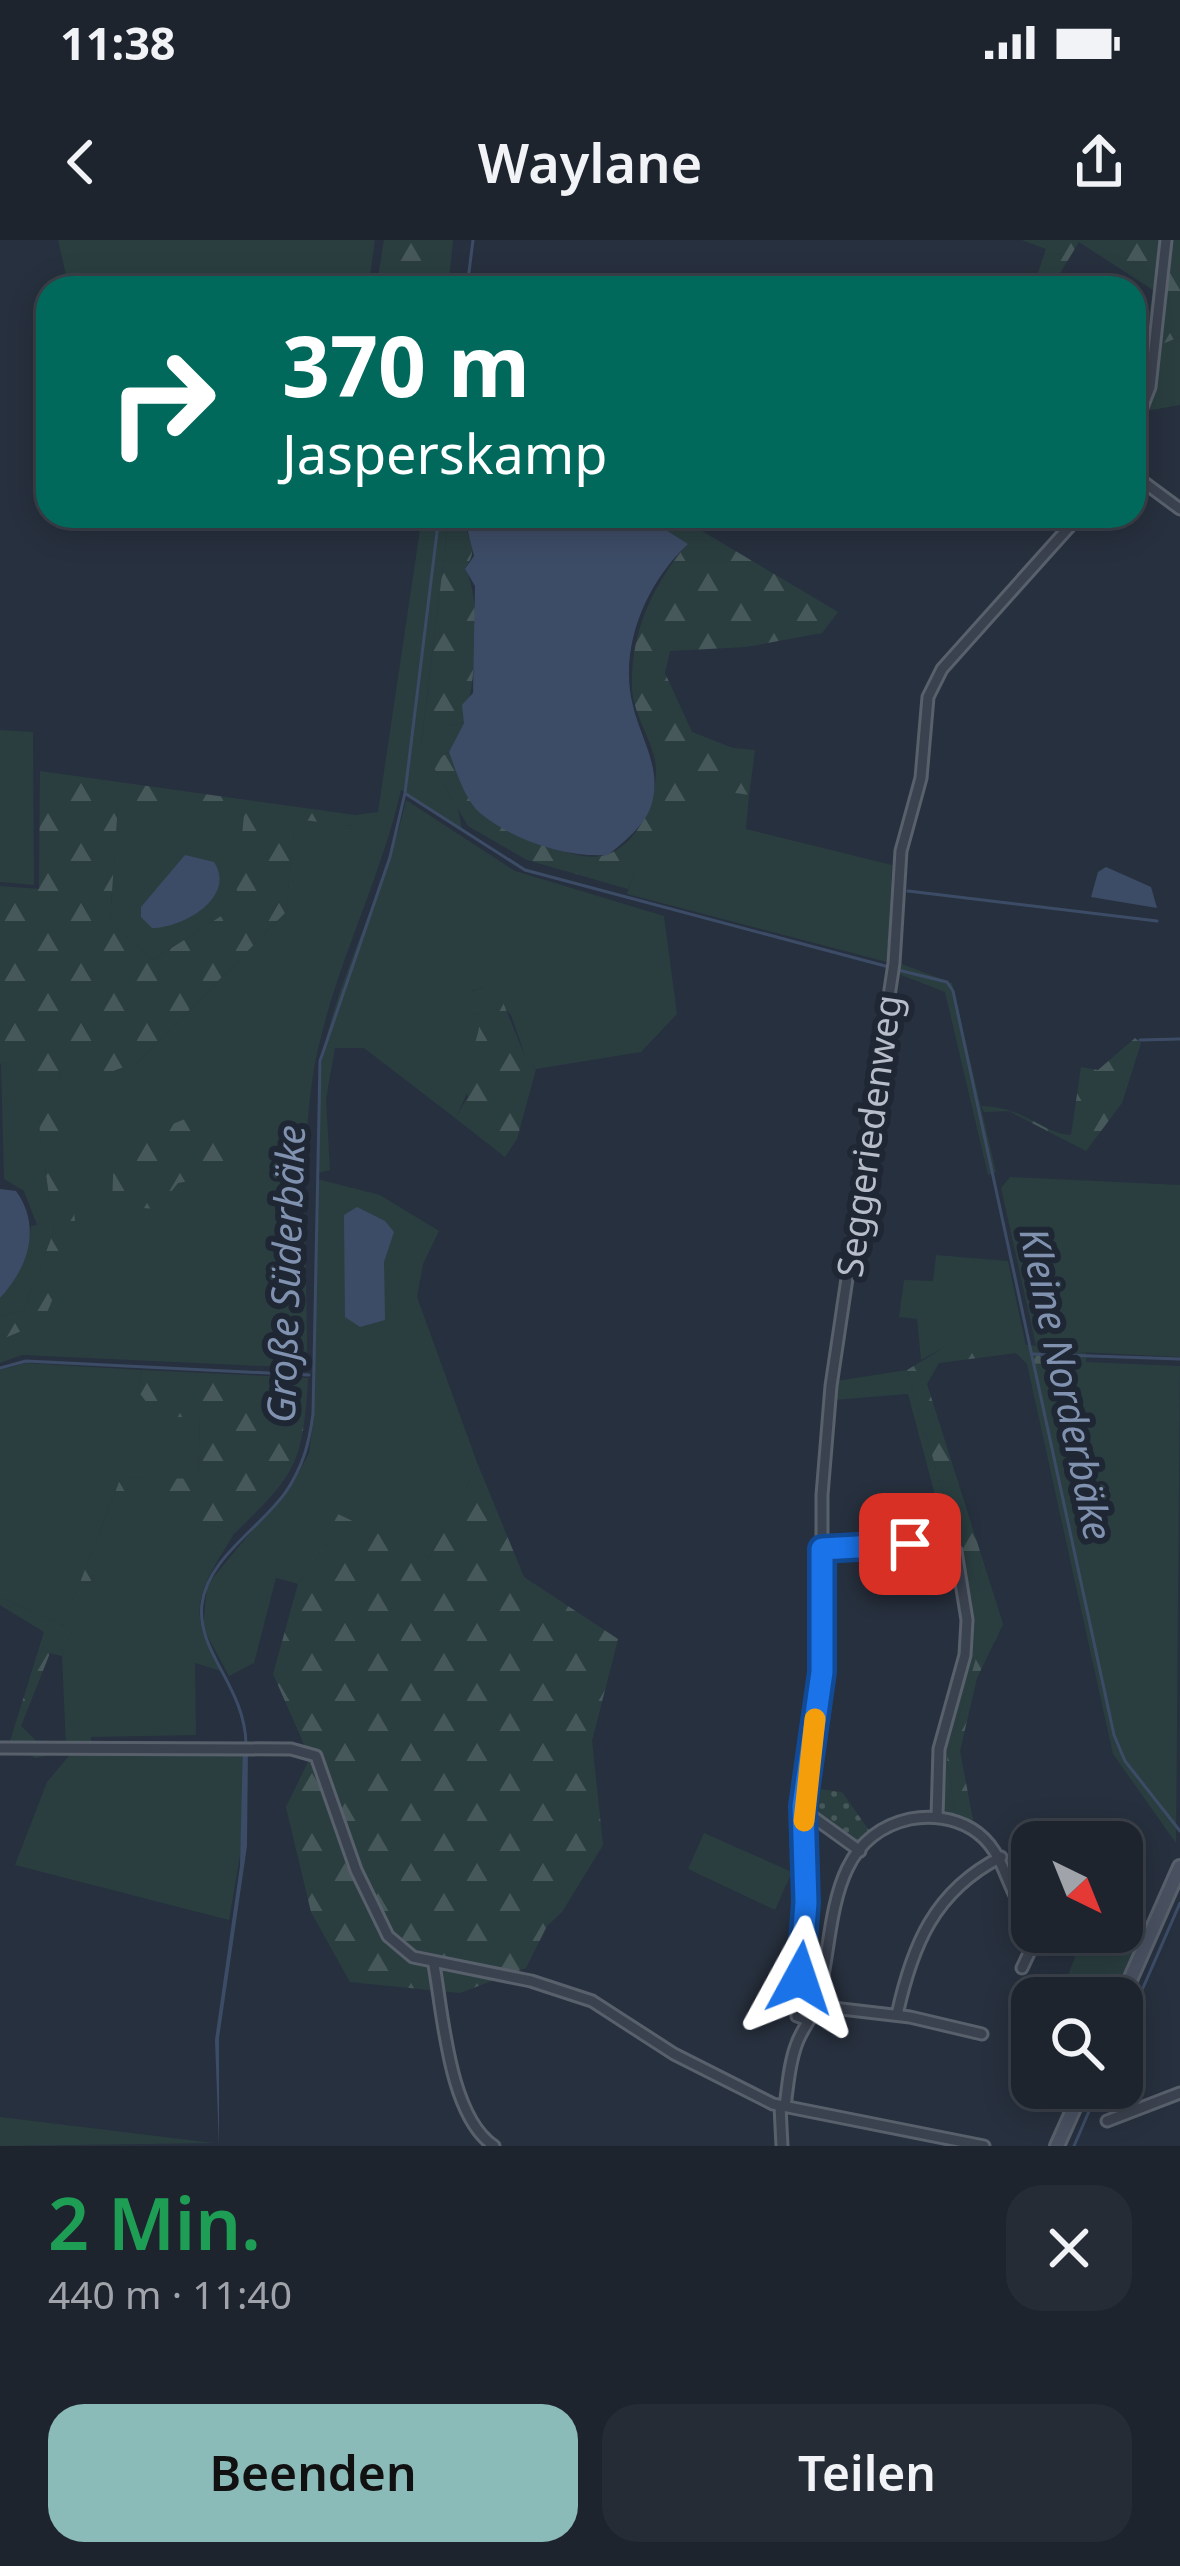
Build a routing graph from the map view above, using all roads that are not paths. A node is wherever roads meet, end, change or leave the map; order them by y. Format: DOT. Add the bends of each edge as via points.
graph roads {
  1 [pos="1166,240"];
  2 [pos="1146,397"];
  3 [pos="1146,484"];
  4 [pos="1180,509"];
  5 [pos="1067,528"];
  6 [pos="822,1549"];
  7 [pos="0,1748"];
  8 [pos="806,1812"];
  9 [pos="937,1817"];
  10 [pos="860,1851"];
  11 [pos="1000,1857"];
  12 [pos="1180,1868"];
  13 [pos="1011,1884"];
  14 [pos="1143,1934"];
  15 [pos="1149,1936"];
  16 [pos="1029,1953"];
  17 [pos="434,1965"];
  18 [pos="1022,1968"];
  19 [pos="1131,1977"];
  20 [pos="816,2006"];
  21 [pos="897,2015"];
  22 [pos="808,2020"];
  23 [pos="982,2034"];
  24 [pos="1180,2093"];
  25 [pos="782,2106"];
  26 [pos="1074,2109"];
  27 [pos="1107,2121"];
  28 [pos="494,2146"];
  29 [pos="782,2146"];
  30 [pos="984,2146"];
  31 [pos="1058,2146"];
  1 -- 2 [label="street"];
  3 -- 4 [label="street"];
  5 -- 6 [label="street, Seggeriedenweg" via="933,681 921,778 901,851 894,968 831,1386"];
  6 -- 8 [label="street, Seggeriedenweg" via="822,1672"];
  6 -- 9 [label="street" via="941,1544 956,1551 965,1655 939,1749"];
  7 -- 17 [label="street" via="316,1756 388,1936"];
  8 -- 10 [label="street"];
  8 -- 22 [label="street, Seggeriedenweg" via="797,2016"];
  9 -- 10 [label="street" via="904,1821"];
  9 -- 11 [label="street" via="972,1829"];
  10 -- 20 [label="street" via="836,1894"];
  11 -- 13 [label="street"];
  11 -- 21 [label="street" via="927,1920"];
  12 -- 15 [label="main road"];
  14 -- 15 [label="street"];
  15 -- 19 [label="main road"];
  16 -- 18 [label="street"];
  17 -- 25 [label="street" via="592,2001 674,2054"];
  17 -- 28 [label="street" via="467,2116"];
  20 -- 21 [label="street"];
  20 -- 22 [label="street"];
  21 -- 23 [label="street"];
  22 -- 25 [label="street"];
  24 -- 27 [label="street"];
  25 -- 29 [label="street"];
  25 -- 30 [label="street"];
  26 -- 31 [label="main road"];
}
